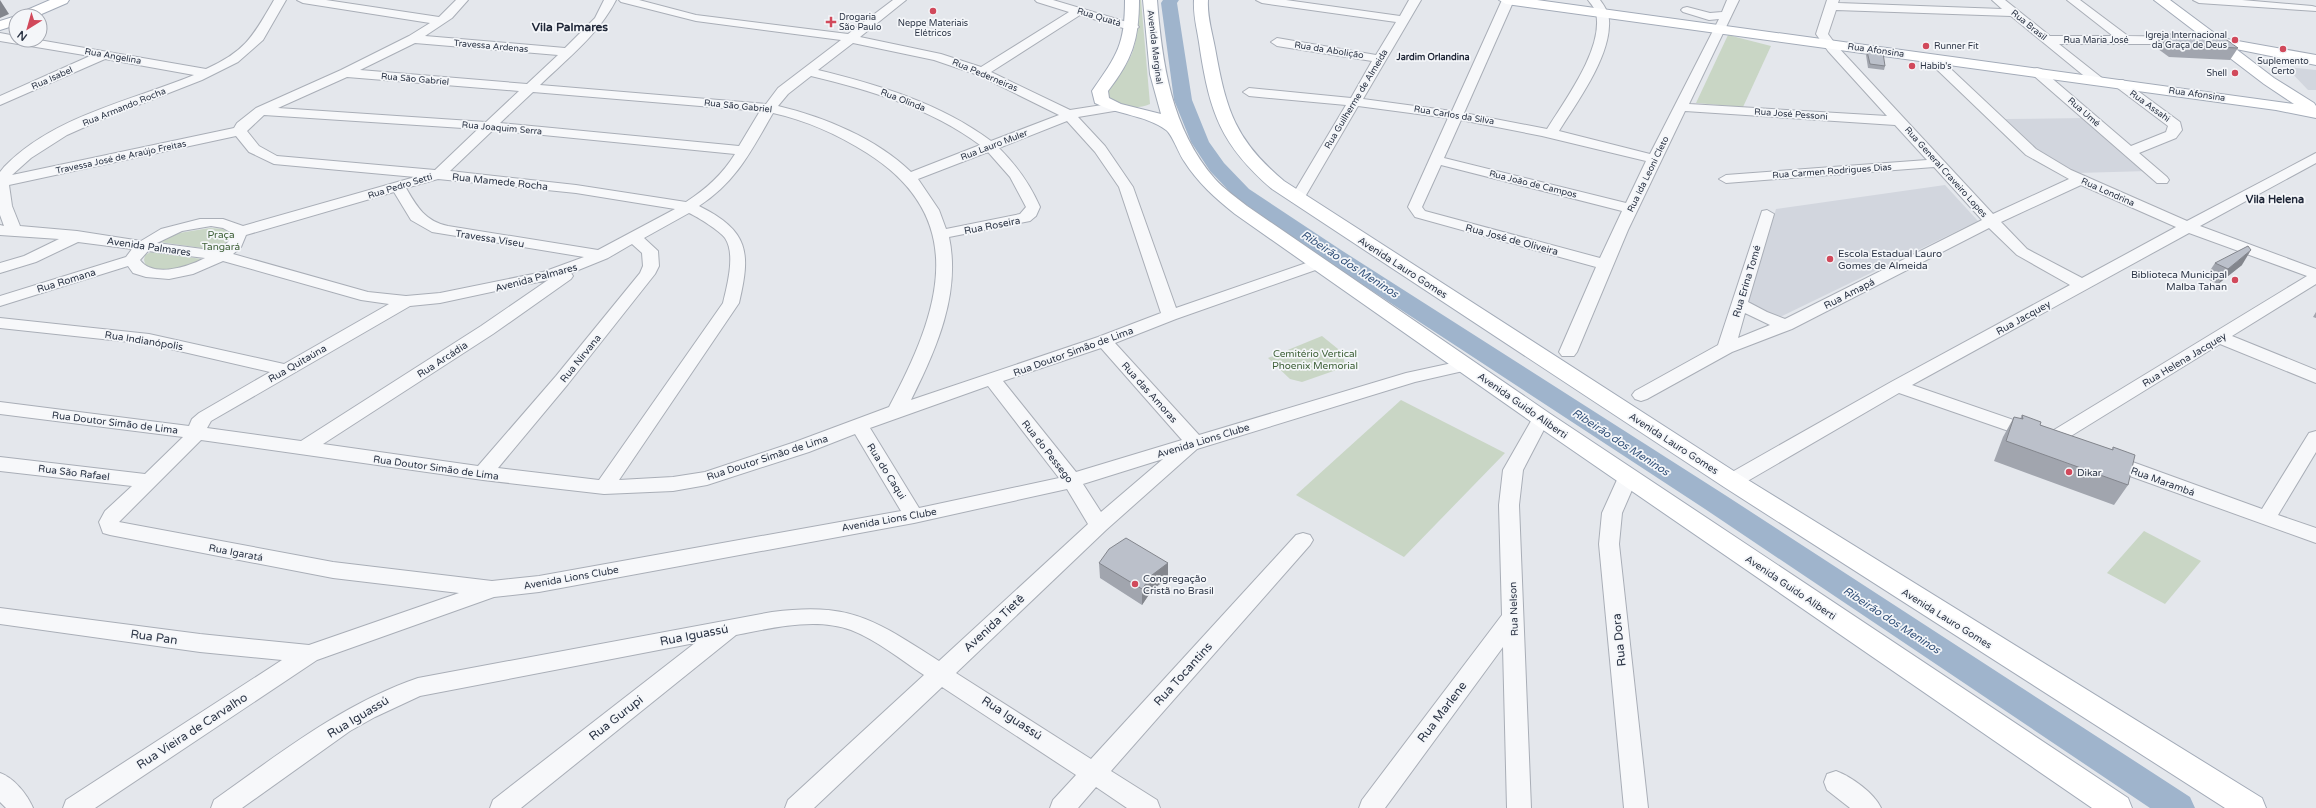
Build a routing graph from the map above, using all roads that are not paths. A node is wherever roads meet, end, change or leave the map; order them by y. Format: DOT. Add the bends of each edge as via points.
graph roads {
  1 [pos="62,0"];
  2 [pos="280,0"];
  3 [pos="303,0"];
  4 [pos="462,0"];
  5 [pos="610,0"];
  6 [pos="625,0"];
  7 [pos="900,0"];
  8 [pos="1041,0"];
  9 [pos="1132,0"];
  10 [pos="1150,0"];
  11 [pos="1201,0"];
  12 [pos="1262,0"];
  13 [pos="1415,0"];
  14 [pos="1508,0"];
  15 [pos="1538,0"];
  16 [pos="1733,0"];
  17 [pos="1998,0"];
  18 [pos="2073,0"];
  19 [pos="2161,0"];
  20 [pos="2199,0"];
  21 [pos="2303,0"];
  22 [pos="1832,3"];
  23 [pos="1598,7"];
  24 [pos="44,8"];
  25 [pos="1687,10"];
  26 [pos="2314,10"];
  27 [pos="1079,11"];
  28 [pos="2014,13"];
  29 [pos="442,20"];
  30 [pos="1404,20"];
  31 [pos="1723,23"];
  32 [pos="1133,27"];
  33 [pos="850,38"];
  34 [pos="413,39"];
  35 [pos="2048,40"];
  36 [pos="2125,40"];
  37 [pos="2215,40"];
  38 [pos="1827,41"];
  39 [pos="1277,42"];
  40 [pos="48,45"];
  41 [pos="2260,50"];
  42 [pos="569,52"];
  43 [pos="103,55"];
  44 [pos="1380,58"];
  45 [pos="1932,58"];
  46 [pos="2241,59"];
  47 [pos="2316,60"];
  48 [pos="807,71"];
  49 [pos="982,72"];
  50 [pos="2038,72"];
  51 [pos="206,73"];
  52 [pos="346,73"];
  53 [pos="2095,78"];
  54 [pos="2119,83"];
  55 [pos="529,88"];
  56 [pos="1100,91"];
  57 [pos="1249,92"];
  58 [pos="2285,92"];
  59 [pos="1161,95"];
  60 [pos="0,101"];
  61 [pos="1355,102"];
  62 [pos="1115,107"];
  63 [pos="1681,107"];
  64 [pos="769,108"];
  65 [pos="261,111"];
  66 [pos="1137,111"];
  67 [pos="2316,112"];
  68 [pos="1074,114"];
  69 [pos="1456,115"];
  70 [pos="1900,121"];
  71 [pos="490,126"];
  72 [pos="1173,127"];
  73 [pos="240,131"];
  74 [pos="1551,134"];
  75 [pos="991,147"];
  76 [pos="744,151"];
  77 [pos="2130,152"];
  78 [pos="2316,156"];
  79 [pos="1655,159"];
  80 [pos="1436,160"];
  81 [pos="1937,162"];
  82 [pos="439,174"];
  83 [pos="908,178"];
  84 [pos="1726,179"];
  85 [pos="2079,180"];
  86 [pos="2162,180"];
  87 [pos="1,182"];
  88 [pos="398,187"];
  89 [pos="1297,199"];
  90 [pos="689,207"];
  91 [pos="1631,209"];
  92 [pos="1767,214"];
  93 [pos="1991,221"];
  94 [pos="2188,227"];
  95 [pos="7,230"];
  96 [pos="240,232"];
  97 [pos="942,234"];
  98 [pos="77,236"];
  99 [pos="635,239"];
  100 [pos="144,245"];
  101 [pos="603,255"];
  102 [pos="222,256"];
  103 [pos="132,260"];
  104 [pos="1318,264"];
  105 [pos="1604,264"];
  106 [pos="578,266"];
  107 [pos="0,268"];
  108 [pos="2316,274"];
  109 [pos="2316,277"];
  110 [pos="2083,285"];
  111 [pos="0,301"];
  112 [pos="406,301"];
  113 [pos="1739,303"];
  114 [pos="1170,315"];
  115 [pos="0,323"];
  116 [pos="1786,325"];
  117 [pos="2219,338"];
  118 [pos="1104,341"];
  119 [pos="1726,348"];
  120 [pos="1568,352"];
  121 [pos="1466,365"];
  122 [pos="285,370"];
  123 [pos="2316,377"];
  124 [pos="993,380"];
  125 [pos="1897,386"];
  126 [pos="1641,395"];
  127 [pos="0,408"];
  128 [pos="896,411"];
  129 [pos="1541,418"];
  130 [pos="859,425"];
  131 [pos="197,433"];
  132 [pos="2316,436"];
  133 [pos="2051,440"];
  134 [pos="1194,443"];
  135 [pos="304,448"];
  136 [pos="2073,448"];
  137 [pos="2096,456"];
  138 [pos="0,464"];
  139 [pos="483,473"];
  140 [pos="1628,476"];
  141 [pos="1071,480"];
  142 [pos="147,481"];
  143 [pos="1732,481"];
  144 [pos="604,487"];
  145 [pos="914,516"];
  146 [pos="2266,518"];
  147 [pos="1099,525"];
  148 [pos="2316,536"];
  149 [pos="1303,540"];
  150 [pos="493,589"];
  151 [pos="1514,615"];
  152 [pos="0,616"];
  153 [pos="731,628"];
  154 [pos="309,654"];
  155 [pos="940,672"];
  156 [pos="1095,772"];
  157 [pos="1836,782"];
  158 [pos="0,784"];
  159 [pos="21,808"];
  160 [pos="75,808"];
  161 [pos="223,808"];
  162 [pos="502,808"];
  163 [pos="797,808"];
  164 [pos="1062,808"];
  165 [pos="1148,808"];
  166 [pos="1371,808"];
  167 [pos="1519,808"];
  168 [pos="1636,808"];
  169 [pos="1870,808"];
  170 [pos="2117,808"];
  171 [pos="2251,808"];
  1 -- 24 [label="main road"];
  2 -- 51 [label="street, Rua Armando Rocha" via="250,48"];
  3 -- 29 [label="street"];
  4 -- 29 [label="street"];
  5 -- 42 [label="street, Rua Pedro Setti" via="600,20"];
  6 -- 33 [label="street, Rua Pederneiras" via="715,22"];
  7 -- 33 [label="street, Avenida Palmares"];
  8 -- 27 [label="street, Rua Quatá"];
  9 -- 32 [label="main road"];
  10 -- 59 [label="main road, Avenida Marginal"];
  11 -- 89 [label="main road, Avenida Lauro Gomes" via="1202,21 1216,100 1227,130 1258,170"];
  12 -- 30 [label="street"];
  13 -- 30 [label="street, Rua Guilherme de Almeida"];
  14 -- 23 [label="main road, Rua Afonsina"];
  14 -- 69 [label="street"];
  15 -- 23 [label="main road, Rua Afonsina"];
  16 -- 31 [label="street, Rua Ida Leoni Cleto"];
  17 -- 28 [label="street, Rua Brasil"];
  18 -- 36 [label="street"];
  19 -- 37 [label="main road"];
  20 -- 26 [label="street"];
  21 -- 26 [label="street"];
  22 -- 28 [label="street"];
  22 -- 38 [label="street" via="1822,34"];
  23 -- 25 [label="main road, Rua Afonsina"];
  23 -- 31 [label="main road, Rua Afonsina"];
  23 -- 74 [label="street" via="1603,29 1599,48"];
  25 -- 31 [label="main road, Rua Afonsina"];
  27 -- 32 [label="street, Rua Quatá"];
  27 -- 49 [label="street"];
  28 -- 35 [label="street, Rua Brasil"];
  29 -- 34 [label="street"];
  30 -- 44 [label="street, Rua Guilherme de Almeida"];
  31 -- 38 [label="main road, Rua Afonsina"];
  31 -- 63 [label="street, Rua Ida Leoni Cleto"];
  32 -- 56 [label="main road" via="1120,66"];
  33 -- 48 [label="street, Avenida Palmares"];
  33 -- 49 [label="street, Rua Pederneiras" via="937,57"];
  34 -- 42 [label="street, Travessa Ardenas"];
  34 -- 52 [label="street"];
  35 -- 36 [label="street, Rua Maria José"];
  35 -- 53 [label="street, Rua Brasil"];
  36 -- 37 [label="street, Rua Maria José"];
  37 -- 41 [label="main road"];
  37 -- 46 [label="main road"];
  38 -- 45 [label="main road, Rua Afonsina"];
  38 -- 53 [label="main road, Rua Afonsina"];
  38 -- 70 [label="street, Rua General Craveiro Lopes"];
  39 -- 44 [label="street, Rua da Abolição"];
  40 -- 43 [label="street, Rua Angelina"];
  41 -- 46 [label="main road" via="2248,51"];
  41 -- 47 [label="main road"];
  42 -- 55 [label="street, Rua Pedro Setti"];
  43 -- 51 [label="street, Rua Angelina"];
  43 -- 60 [label="street, Rua Isabel"];
  44 -- 61 [label="street, Rua Guilherme de Almeida"];
  45 -- 50 [label="main road, Rua Afonsina"];
  45 -- 85 [label="street, Rua Londrina" via="2031,152"];
  46 -- 58 [label="main road"];
  48 -- 64 [label="street, Avenida Palmares" via="783,91"];
  48 -- 75 [label="street, Rua Olinda" via="907,101 969,130"];
  49 -- 68 [label="street, Rua Pederneiras"];
  50 -- 53 [label="main road, Rua Afonsina"];
  50 -- 77 [label="street, Rua Umé"];
  51 -- 87 [label="street, Rua Armando Rocha" via="56,135 17,162"];
  52 -- 55 [label="street, Rua São Gabriel"];
  52 -- 65 [label="street"];
  53 -- 54 [label="main road, Rua Afonsina"];
  53 -- 58 [label="main road, Rua Afonsina" via="2266,97"];
  54 -- 67 [label="main road, Rua Afonsina"];
  54 -- 77 [label="street, Rua Assahi" via="2175,125 2171,135"];
  55 -- 64 [label="street, Rua São Gabriel"];
  55 -- 71 [label="street, Rua Pedro Setti"];
  56 -- 62 [label="main road" via="1101,100"];
  56 -- 68 [label="street, Rua Lauro Muler"];
  57 -- 61 [label="street, Rua Carlos da Silva"];
  58 -- 67 [label="main road"];
  59 -- 66 [label="main road, Avenida Marginal" via="1155,105"];
  59 -- 72 [label="main road, Avenida Marginal"];
  61 -- 69 [label="street, Rua Carlos da Silva"];
  61 -- 89 [label="street, Rua Guilherme de Almeida"];
  62 -- 66 [label="main road"];
  62 -- 68 [label="street, Rua Lauro Muler"];
  63 -- 70 [label="street, Rua José Pessoni"];
  63 -- 79 [label="street, Rua Ida Leoni Cleto"];
  64 -- 76 [label="street, Avenida Palmares"];
  64 -- 83 [label="street, Rua São Gabriel" via="856,140"];
  65 -- 71 [label="street, Rua Joaquim Serra"];
  65 -- 73 [label="street" via="242,126"];
  66 -- 72 [label="main road" via="1155,116"];
  68 -- 75 [label="street, Rua Lauro Muler"];
  68 -- 114 [label="street, Rua Pederneiras" via="1105,154 1126,187"];
  69 -- 74 [label="street, Rua Carlos da Silva"];
  69 -- 80 [label="street"];
  70 -- 81 [label="street, Rua General Craveiro Lopes"];
  71 -- 76 [label="street, Rua Joaquim Serra"];
  71 -- 82 [label="street, Rua Pedro Setti"];
  72 -- 104 [label="main road" via="1209,183 1241,210"];
  73 -- 82 [label="street, Rua Mamede Rocha" via="248,146 274,160"];
  73 -- 87 [label="street, Travessa José de Araújo Freitas"];
  74 -- 79 [label="street, Rua Carlos da Silva"];
  75 -- 83 [label="street, Rua Lauro Muler"];
  75 -- 97 [label="street, Rua Roseira" via="1025,190 1033,207 1031,213 1025,218"];
  76 -- 90 [label="street, Avenida Palmares" via="725,179"];
  77 -- 86 [label="street, Rua Umé"];
  78 -- 94 [label="street, Rua Jacquey"];
  79 -- 91 [label="street, Rua Ida Leoni Cleto"];
  80 -- 91 [label="street, Rua João de Campos"];
  80 -- 105 [label="street, Rua José de Oliveira" via="1416,201 1415,207 1420,214"];
  81 -- 84 [label="street, Rua Carmen Rodrigues Dias"];
  81 -- 93 [label="street, Rua General Craveiro Lopes"];
  82 -- 88 [label="street, Rua Pedro Setti"];
  82 -- 90 [label="street, Rua Mamede Rocha" via="576,189"];
  83 -- 97 [label="street, Rua São Gabriel" via="933,212"];
  85 -- 93 [label="street, Rua Amapá"];
  85 -- 94 [label="street, Rua Londrina"];
  87 -- 95 [label="street" via="0,195"];
  88 -- 96 [label="street, Rua Pedro Setti"];
  88 -- 101 [label="street, Travessa Viseu" via="415,217 431,228"];
  89 -- 143 [label="main road, Avenida Lauro Gomes"];
  90 -- 99 [label="street, Avenida Palmares"];
  90 -- 144 [label="street, Rua Mamede Rocha" via="732,236 736,248 738,273 731,303"];
  91 -- 105 [label="street, Rua Ida Leoni Cleto"];
  92 -- 113 [label="street, Rua Erina Tomé"];
  93 -- 110 [label="street, Rua General Craveiro Lopes" via="2022,252"];
  93 -- 116 [label="street, Rua Amapá"];
  94 -- 108 [label="street, Rua Londrina"];
  94 -- 110 [label="street, Rua Jacquey"];
  95 -- 98 [label="street, Avenida Palmares"];
  96 -- 100 [label="street" via="234,226 225,223 196,224 163,234"];
  96 -- 102 [label="street" via="239,240 233,248"];
  97 -- 128 [label="street, Rua São Gabriel" via="946,260 944,287 934,326 922,362"];
  98 -- 100 [label="street, Avenida Palmares"];
  98 -- 107 [label="street" via="30,259"];
  99 -- 101 [label="street, Avenida Palmares"];
  99 -- 139 [label="street, Rua Nirvana" via="650,251 651,266 647,274"];
  100 -- 102 [label="street, Avenida Palmares"];
  100 -- 103 [label="street"];
  101 -- 106 [label="street, Avenida Palmares"];
  102 -- 103 [label="street" via="205,265 168,274 140,271 133,266"];
  102 -- 112 [label="street, Avenida Palmares" via="367,297"];
  103 -- 111 [label="street, Rua Romana"];
  104 -- 114 [label="street, Rua Doutor Simão de Lima"];
  104 -- 121 [label="main road"];
  105 -- 120 [label="street, Rua Ida Leoni Cleto"];
  106 -- 112 [label="street, Avenida Palmares" via="475,292"];
  106 -- 135 [label="street, Rua Arcádia" via="481,334"];
  109 -- 117 [label="street, Rua Helena Jacquey"];
  110 -- 125 [label="street, Rua Jacquey"];
  112 -- 122 [label="street, Rua Quitaúna"];
  113 -- 116 [label="street" via="1761,316"];
  113 -- 119 [label="street, Rua Erina Tomé"];
  114 -- 118 [label="street, Rua Doutor Simão de Lima"];
  115 -- 122 [label="street, Rua Indianópolis" via="149,339"];
  116 -- 119 [label="street, Rua Amapá"];
  117 -- 123 [label="street"];
  117 -- 133 [label="street, Rua Helena Jacquey"];
  118 -- 124 [label="street, Rua Doutor Simão de Lima"];
  118 -- 134 [label="street, Rua das Amoras"];
  119 -- 126 [label="street, Rua Amapá"];
  121 -- 129 [label="main road, Avenida Guido Aliberti"];
  121 -- 134 [label="street, Avenida Lions Clube" via="1412,377"];
  122 -- 131 [label="street, Rua Quitaúna" via="205,417 198,423"];
  124 -- 128 [label="street, Rua Doutor Simão de Lima"];
  124 -- 141 [label="street, Rua do Pessego"];
  125 -- 133 [label="street"];
  125 -- 143 [label="street, Rua Jacquey"];
  127 -- 131 [label="street, Rua Doutor Simão de Lima"];
  128 -- 130 [label="street, Rua Doutor Simão de Lima"];
  129 -- 140 [label="main road, Avenida Guido Aliberti"];
  129 -- 151 [label="street, Rua Nelson" via="1522,451 1510,484"];
  130 -- 144 [label="street, Rua Doutor Simão de Lima" via="802,447 707,478 673,484"];
  130 -- 145 [label="street, Rua do Caqui"];
  131 -- 135 [label="street, Rua Doutor Simão de Lima"];
  131 -- 142 [label="street, Rua Igaratá" via="186,447"];
  132 -- 146 [label="street"];
  133 -- 136 [label="street"];
  134 -- 141 [label="street, Avenida Lions Clube"];
  134 -- 147 [label="street, Avenida Tietê"];
  135 -- 139 [label="street, Rua Doutor Simão de Lima"];
  137 -- 146 [label="street, Rua Marambá"];
  138 -- 142 [label="street, Rua São Rafael"];
  139 -- 144 [label="street, Rua Doutor Simão de Lima"];
  140 -- 168 [label="street, Rua Dora" via="1612,513 1610,544"];
  140 -- 170 [label="main road, Avenida Guido Aliberti"];
  141 -- 145 [label="street, Avenida Lions Clube"];
  141 -- 147 [label="street, Rua do Pessego"];
  142 -- 150 [label="street, Rua Igaratá" via="112,516 110,528 333,570"];
  143 -- 171 [label="main road, Avenida Lauro Gomes"];
  145 -- 150 [label="street, Avenida Lions Clube" via="539,584"];
  146 -- 148 [label="street, Rua Marambá"];
  147 -- 155 [label="street, Avenida Tietê"];
  149 -- 156 [label="street, Rua Tocantins"];
  150 -- 154 [label="street, Avenida Lions Clube"];
  151 -- 166 [label="street, Rua Marlene"];
  151 -- 167 [label="street, Rua Nelson"];
  152 -- 154 [label="street, Rua Pan" via="200,643"];
  153 -- 155 [label="street, Rua Iguassú" via="810,615 833,616 852,620 872,630"];
  153 -- 161 [label="street, Rua Iguassú" via="418,687 397,694 347,721"];
  153 -- 162 [label="street, Rua Gurupi"];
  154 -- 160 [label="street, Rua Vieira de Carvalho"];
  155 -- 156 [label="street, Rua Iguassú"];
  155 -- 163 [label="street, Avenida Tietê"];
  156 -- 164 [label="street, Rua Tocantins"];
  156 -- 165 [label="street, Rua Iguassú"];
  157 -- 169 [label="street"];
  158 -- 159 [label="street"];
}
